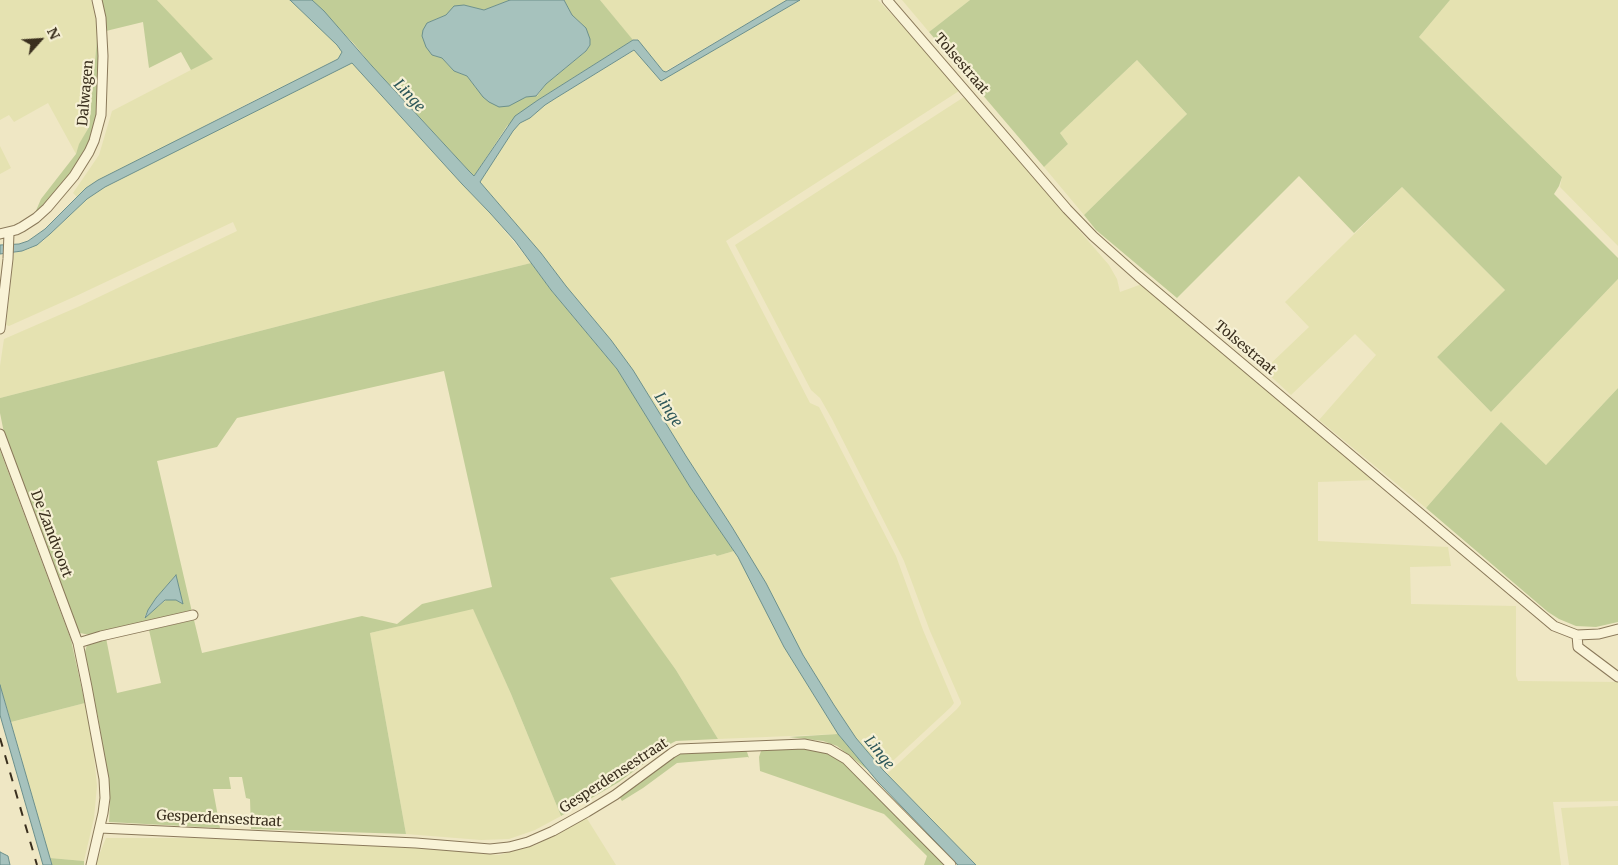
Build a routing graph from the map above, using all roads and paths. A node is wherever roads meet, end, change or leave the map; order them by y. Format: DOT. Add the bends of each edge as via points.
graph roads {
  1 [pos="97,0"];
  2 [pos="887,0"];
  3 [pos="6,236"];
  4 [pos="0,329"];
  5 [pos="0,434"];
  6 [pos="193,615"];
  7 [pos="1618,629"];
  8 [pos="1577,635"];
  9 [pos="78,643"];
  10 [pos="1618,677"];
  11 [pos="100,828"];
  12 [pos="92,865"];
  13 [pos="951,865"];
  1 -- 3 [label="street, Dalwagen" via="104,56 101,115 90,152 47,208"];
  2 -- 8 [label="street, Tolsestraat" via="1093,236 1554,626"];
  3 -- 4 [label="street" via="8,259"];
  5 -- 9 [label="street, De Zandvoort"];
  6 -- 9 [label="street"];
  7 -- 8 [label="street"];
  8 -- 10 [label="street" via="1578,647"];
  9 -- 11 [label="street, De Zandvoort" via="104,779 105,798"];
  11 -- 12 [label="street, De Zandvoort"];
  11 -- 13 [label="street, Gesperdensestraat" via="509,847 553,831 587,812 679,749 804,744 829,749 846,759"];
}
